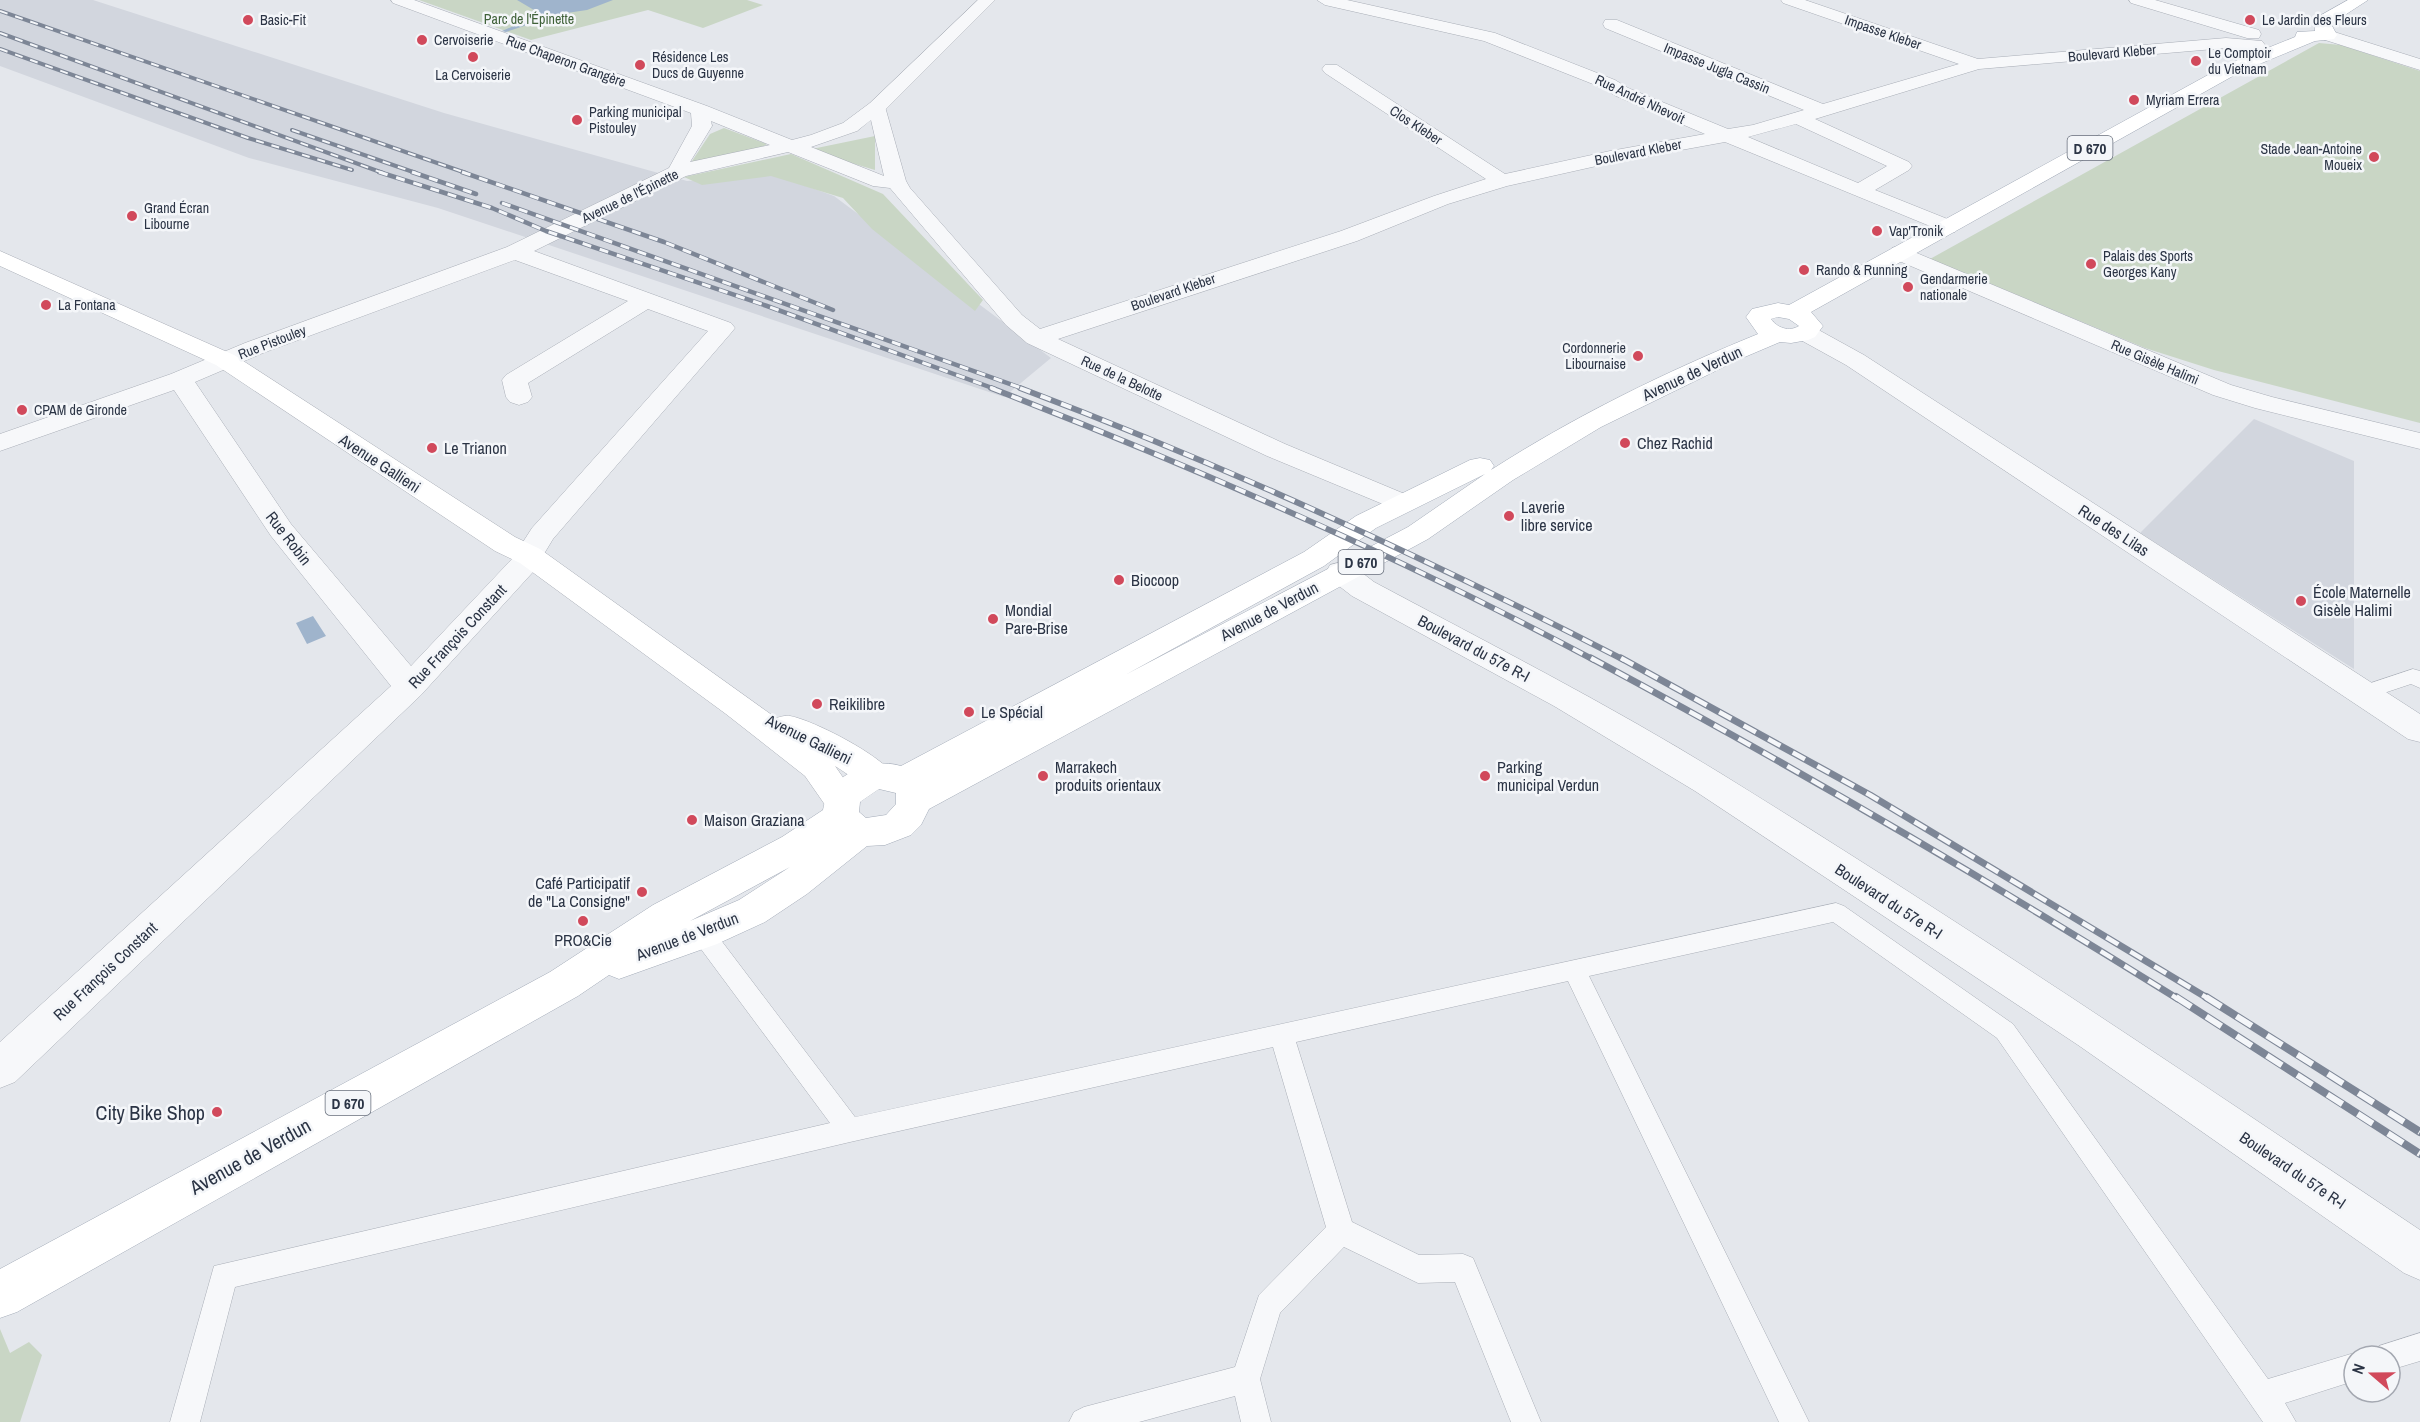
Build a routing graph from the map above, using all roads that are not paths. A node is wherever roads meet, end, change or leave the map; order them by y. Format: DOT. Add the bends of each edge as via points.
graph roads {
  1 [pos="399,0"];
  2 [pos="987,0"];
  3 [pos="1325,0"];
  4 [pos="1789,0"];
  5 [pos="2138,0"];
  6 [pos="2345,0"];
  7 [pos="2360,0"];
  8 [pos="1611,24"];
  9 [pos="2306,30"];
  10 [pos="2264,43"];
  11 [pos="1977,64"];
  12 [pos="2420,65"];
  13 [pos="1331,69"];
  14 [pos="2234,69"];
  15 [pos="877,107"];
  16 [pos="700,110"];
  17 [pos="1823,111"];
  18 [pos="1798,118"];
  19 [pos="884,132"];
  20 [pos="1723,136"];
  21 [pos="789,147"];
  22 [pos="679,171"];
  23 [pos="1502,181"];
  24 [pos="899,186"];
  25 [pos="1858,191"];
  26 [pos="1947,227"];
  27 [pos="544,238"];
  28 [pos="515,252"];
  29 [pos="1900,253"];
  30 [pos="0,258"];
  31 [pos="646,300"];
  32 [pos="1784,325"];
  33 [pos="1036,338"];
  34 [pos="225,360"];
  35 [pos="180,380"];
  36 [pos="519,398"];
  37 [pos="2420,441"];
  38 [pos="0,443"];
  39 [pos="1402,503"];
  40 [pos="530,556"];
  41 [pos="1341,572"];
  42 [pos="2420,681"];
  43 [pos="410,687"];
  44 [pos="2363,693"];
  45 [pos="738,706"];
  46 [pos="2420,730"];
  47 [pos="899,785"];
  48 [pos="848,816"];
  49 [pos="703,934"];
  50 [pos="1575,971"];
  51 [pos="564,984"];
  52 [pos="1282,1037"];
  53 [pos="0,1069"];
  54 [pos="850,1130"];
  55 [pos="1341,1231"];
  56 [pos="2420,1257"];
  57 [pos="0,1295"];
  58 [pos="2420,1347"];
  59 [pos="2402,1352"];
  60 [pos="2342,1371"];
  61 [pos="1246,1379"];
  62 [pos="2262,1395"];
  63 [pos="185,1422"];
  64 [pos="1084,1422"];
  65 [pos="1256,1422"];
  66 [pos="1526,1422"];
  67 [pos="1794,1422"];
  68 [pos="2281,1422"];
  1 -- 16 [label="street, Rue Chaperon Grangère"];
  2 -- 15 [label="street, Avenue de l'Épinette"];
  3 -- 20 [label="street, Rue André Nhevoit" via="1510,44"];
  4 -- 11 [label="street, Impasse Kleber"];
  5 -- 10 [label="street"];
  6 -- 9 [label="main road, D 670"];
  7 -- 9 [label="main road, D 670"];
  8 -- 17 [label="street, Impasse Jugla Cassin"];
  9 -- 10 [label="main road, Avenue de Verdun / D 670"];
  9 -- 12 [label="street"];
  9 -- 14 [label="main road, Avenue de Verdun / D 670"];
  10 -- 11 [label="street, Boulevard Kleber"];
  10 -- 14 [label="main road, Avenue de Verdun / D 670"];
  11 -- 17 [label="street, Boulevard Kleber"];
  13 -- 23 [label="street, Clos Kleber"];
  14 -- 26 [label="main road, Avenue de Verdun / D 670"];
  15 -- 19 [label="street, Rue de la Belotte"];
  15 -- 21 [label="street, Avenue de l'Épinette" via="850,127"];
  16 -- 21 [label="street, Rue Chaperon Grangère"];
  16 -- 22 [label="street" via="702,126"];
  17 -- 18 [label="street, Boulevard Kleber"];
  18 -- 20 [label="street, Boulevard Kleber"];
  18 -- 25 [label="street" via="1902,166"];
  19 -- 21 [label="street, Avenue de l'Épinette"];
  19 -- 24 [label="street, Rue de la Belotte"];
  20 -- 23 [label="street, Boulevard Kleber"];
  20 -- 25 [label="street, Rue André Nhevoit"];
  21 -- 22 [label="street, Avenue de l'Épinette"];
  21 -- 24 [label="street"];
  22 -- 27 [label="street, Avenue de l'Épinette"];
  23 -- 33 [label="street, Boulevard Kleber" via="1349,236"];
  24 -- 33 [label="street, Rue de la Belotte" via="1014,320"];
  25 -- 26 [label="street, Rue André Nhevoit"];
  26 -- 29 [label="main road, Avenue de Verdun / D 670"];
  27 -- 28 [label="street, Rue Pistouley"];
  28 -- 31 [label="street, Rue François Constant"];
  28 -- 34 [label="street, Rue Pistouley"];
  29 -- 32 [label="main road, Avenue de Verdun / D 670"];
  29 -- 37 [label="street, Rue Gisèle Halimi" via="2222,390"];
  30 -- 34 [label="main road, Avenue Gallieni"];
  31 -- 36 [label="street" via="515,380"];
  31 -- 40 [label="street, Rue François Constant" via="723,328 542,534"];
  32 -- 39 [label="main road, Avenue de Verdun / D 670"];
  32 -- 41 [label="main road, Avenue de Verdun / D 670" via="1580,429 1460,502 1418,533"];
  32 -- 44 [label="street, Rue des Lilas" via="1855,360"];
  33 -- 39 [label="street, Rue de la Belotte" via="1276,450"];
  34 -- 35 [label="street, Rue Pistouley"];
  34 -- 40 [label="main road, Avenue Gallieni" via="505,544"];
  35 -- 38 [label="street, Rue Pistouley"];
  35 -- 43 [label="street, Rue Robin" via="280,530"];
  39 -- 47 [label="main road, Avenue de Verdun / D 670" via="1366,522 1314,559"];
  40 -- 43 [label="street, Rue François Constant"];
  40 -- 45 [label="main road, Avenue Gallieni"];
  41 -- 47 [label="main road, Avenue de Verdun / D 670"];
  41 -- 56 [label="street, Boulevard du 57e R-I" via="1707,782 2092,1032"];
  42 -- 44 [label="lane" via="2413,676"];
  43 -- 53 [label="street, Rue François Constant"];
  44 -- 46 [label="street, Rue des Lilas"];
  45 -- 47 [label="main road, Avenue Gallieni" via="838,751"];
  45 -- 48 [label="main road, Avenue Gallieni" via="817,767"];
  47 -- 48 [label="main road" via="855,785"];
  47 -- 48 [label="main road" via="907,819 898,826 885,831"];
  48 -- 49 [label="main road, Avenue de Verdun / D 670" via="813,870 753,910"];
  48 -- 51 [label="main road, Avenue de Verdun / D 670" via="666,915"];
  49 -- 51 [label="main road, Avenue de Verdun / D 670"];
  49 -- 54 [label="lane"];
  50 -- 52 [label="lane"];
  50 -- 62 [label="lane" via="1836,912 2005,1031"];
  50 -- 67 [label="lane"];
  51 -- 57 [label="main road, Avenue de Verdun / D 670"];
  52 -- 54 [label="lane"];
  52 -- 55 [label="lane"];
  54 -- 63 [label="lane" via="224,1276"];
  55 -- 61 [label="lane" via="1269,1305"];
  55 -- 66 [label="lane" via="1418,1269 1463,1268"];
  58 -- 59 [label="lane"];
  60 -- 62 [label="lane"];
  61 -- 64 [label="lane"];
  61 -- 65 [label="lane"];
  62 -- 68 [label="lane"];
}
